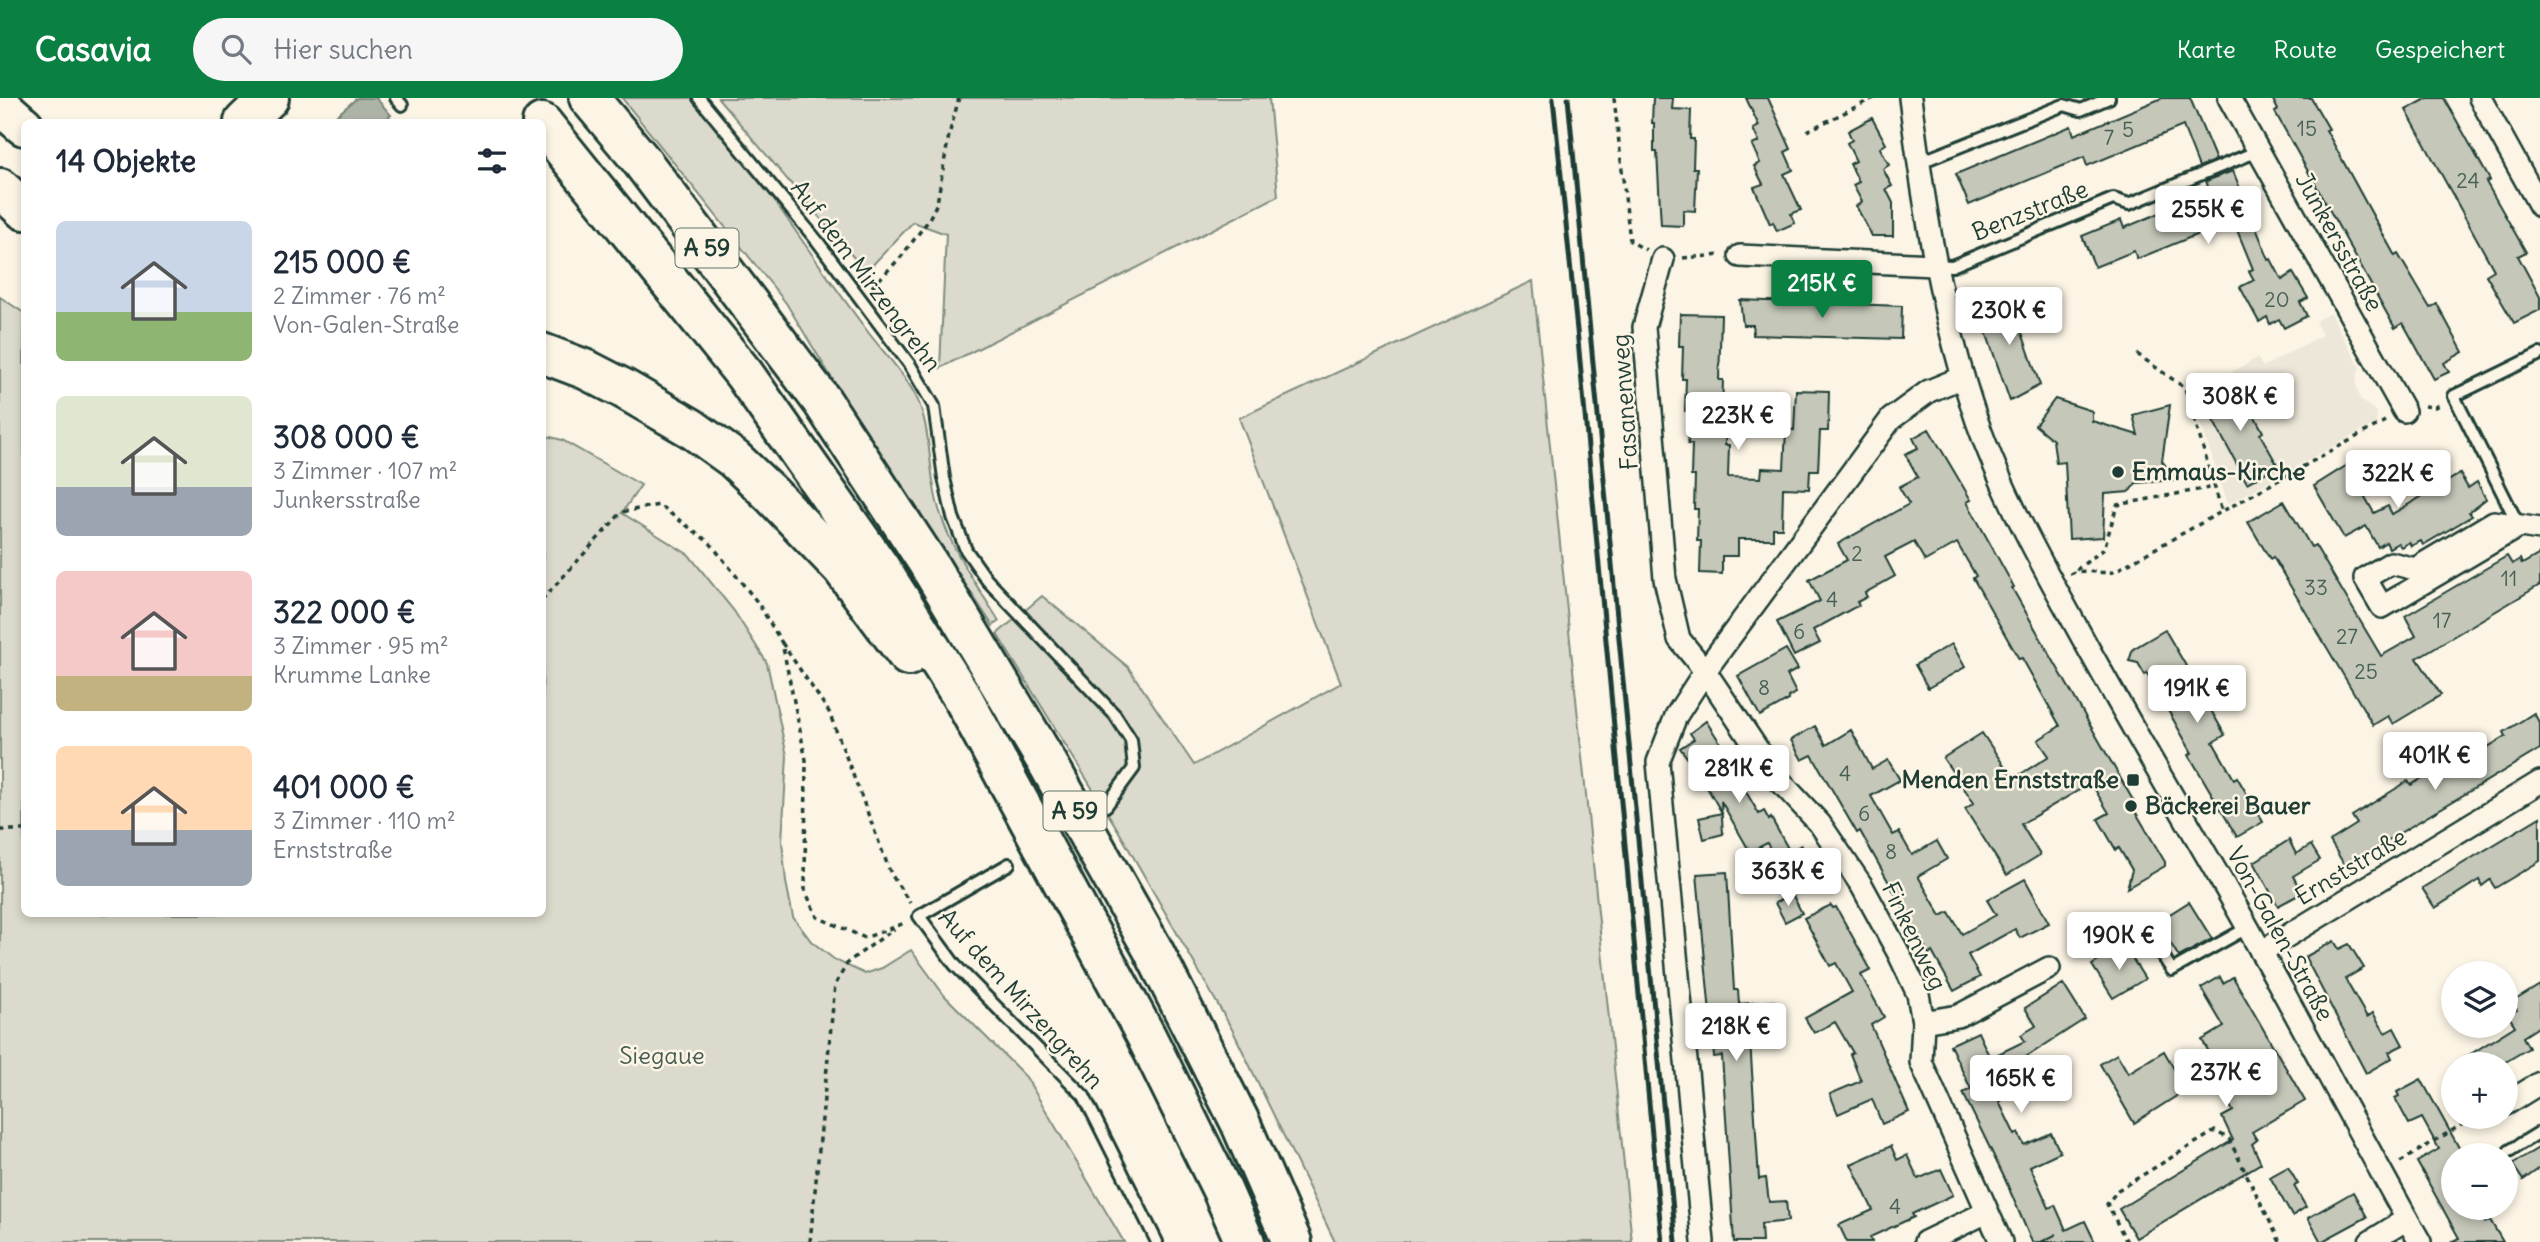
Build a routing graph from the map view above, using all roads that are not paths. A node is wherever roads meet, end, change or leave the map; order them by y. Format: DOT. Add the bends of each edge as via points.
graph roads {
  1 [pos="269,98"];
  2 [pos="523,98"];
  3 [pos="589,98"];
  4 [pos="699,98"];
  5 [pos="1910,98"];
  6 [pos="2109,98"];
  7 [pos="2229,98"];
  8 [pos="2480,98"];
  9 [pos="0,105"];
  10 [pos="247,119"];
  11 [pos="539,119"];
  12 [pos="21,123"];
  13 [pos="546,128"];
  14 [pos="2258,151"];
  15 [pos="1918,163"];
  16 [pos="0,188"];
  17 [pos="2540,206"];
  18 [pos="21,207"];
  19 [pos="1740,256"];
  20 [pos="1663,259"];
  21 [pos="1934,265"];
  22 [pos="2540,354"];
  23 [pos="546,355"];
  24 [pos="1963,377"];
  25 [pos="2404,411"];
  26 [pos="2530,528"];
  27 [pos="1705,671"];
  28 [pos="2540,782"];
  29 [pos="1106,806"];
  30 [pos="1048,855"];
  31 [pos="1009,864"];
  32 [pos="2247,928"];
  33 [pos="2151,938"];
  34 [pos="2261,952"];
  35 [pos="2049,968"];
  36 [pos="1923,1022"];
  37 [pos="2540,1083"];
  38 [pos="2518,1097"];
  39 [pos="2540,1132"];
  40 [pos="2518,1145"];
  41 [pos="1987,1212"];
  42 [pos="2407,1219"];
  43 [pos="1157,1242"];
  44 [pos="1245,1242"];
  45 [pos="1292,1242"];
  46 [pos="1703,1242"];
  47 [pos="1925,1242"];
  48 [pos="2001,1242"];
  49 [pos="2370,1242"];
  50 [pos="2420,1242"];
  1 -- 10 [label="highway"];
  2 -- 11 [label="highway, A 59"];
  3 -- 45 [label="highway, A 59" via="822,401 926,560 1152,948 1240,1122"];
  4 -- 29 [label="lane, Auf dem Mirzengrehn" via="818,242 910,365 933,406 944,478 966,550 987,580 1115,715 1131,740 1134,768"];
  5 -- 15 [label="street, Von-Galen-Straße"];
  6 -- 15 [label="lane" via="2081,110 2064,105"];
  7 -- 14 [label="street, Junkersstraße"];
  8 -- 17 [label="street"];
  9 -- 12 [label="highway"];
  13 -- 30 [label="highway, A 59" via="744,374 880,568 964,700"];
  14 -- 21 [label="lane, Benzstraße" via="2129,204 2113,199 1952,266"];
  14 -- 25 [label="street, Junkersstraße"];
  15 -- 21 [label="street, Von-Galen-Straße"];
  16 -- 18 [label="highway"];
  19 -- 21 [label="street"];
  20 -- 27 [label="street, Fasanenweg" via="1644,327 1665,579 1679,639"];
  21 -- 24 [label="street, Von-Galen-Straße"];
  22 -- 26 [label="lane" via="2454,396"];
  23 -- 30 [label="highway, A 59" via="587,370 691,428 734,459 772,495 857,587"];
  24 -- 27 [label="street" via="1928,391 1891,419"];
  24 -- 32 [label="street, Von-Galen-Straße" via="2003,482 2052,583"];
  26 -- 26 [label="street" via="2494,522 2414,569 2391,563 2365,578 2382,607"];
  27 -- 36 [label="street, Finkenweg" via="1776,777 1820,824 1862,886 1918,994"];
  27 -- 46 [label="street" via="1676,716 1658,762"];
  28 -- 34 [label="street, Ernststraße"];
  30 -- 44 [label="highway, A 59" via="1153,1048"];
  31 -- 43 [label="lane, Auf dem Mirzengrehn" via="919,916 955,965 1084,1096"];
  32 -- 33 [label="lane" via="2172,970"];
  32 -- 34 [label="street, Von-Galen-Straße"];
  34 -- 42 [label="street, Von-Galen-Straße"];
  35 -- 36 [label="street, Finkenweg" via="1958,1016"];
  36 -- 41 [label="street, Finkenweg" via="1921,1062"];
  37 -- 38 [label="street"];
  39 -- 40 [label="lane"];
  41 -- 47 [label="street"];
  41 -- 48 [label="street, Finkenweg"];
  42 -- 49 [label="street"];
  42 -- 50 [label="street, Von-Galen-Straße"];
}
